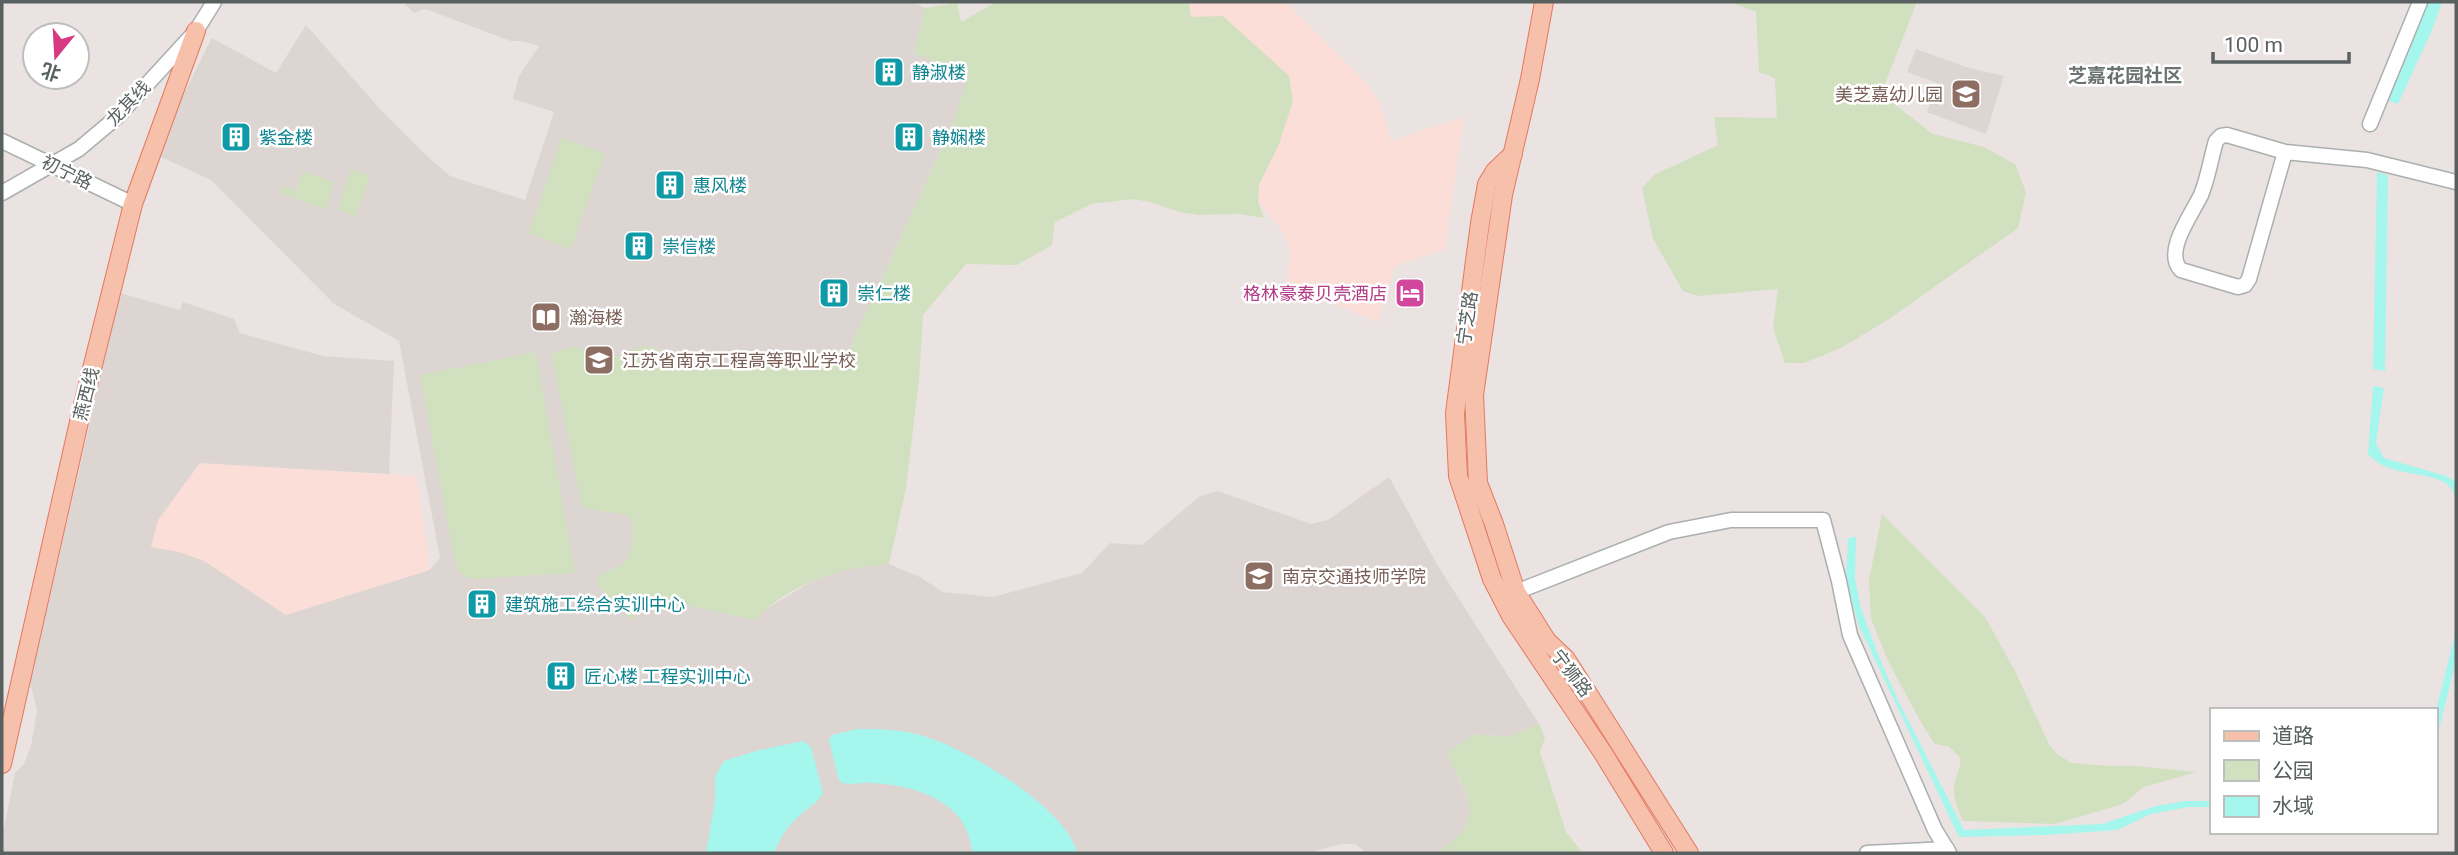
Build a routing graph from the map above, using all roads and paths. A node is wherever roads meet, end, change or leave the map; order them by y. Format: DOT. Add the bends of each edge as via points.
graph roads {
  1 [pos="214,2"];
  2 [pos="1544,2"];
  3 [pos="2420,2"];
  4 [pos="196,31"];
  5 [pos="2370,124"];
  6 [pos="2,141"];
  7 [pos="2285,152"];
  8 [pos="52,164"];
  9 [pos="2456,182"];
  10 [pos="2,193"];
  11 [pos="133,204"];
  12 [pos="1470,487"];
  13 [pos="1516,592"];
  14 [pos="2,764"];
  15 [pos="1948,851"];
  16 [pos="1664,853"];
  17 [pos="1689,853"];
  18 [pos="1867,853"];
  1 -- 4 [label="street, 龙其线"];
  2 -- 12 [label="main road, 宁芝路" via="1513,154 1488,184 1480,223 1455,413 1457,468"];
  3 -- 5 [label="street"];
  4 -- 8 [label="street, 龙其线" via="117,117 79,149"];
  4 -- 11 [label="main road, 燕西线"];
  6 -- 8 [label="street, 初宁路"];
  7 -- 7 [label="street" via="2227,135 2216,141 2202,193 2182,228 2174,258 2181,270 2238,287 2245,285"];
  7 -- 9 [label="street" via="2367,160"];
  8 -- 10 [label="street, 龙其线"];
  8 -- 11 [label="street, 初宁路"];
  11 -- 14 [label="main road, 燕西线"];
  12 -- 13 [label="main road, 宁狮路" via="1494,524"];
  12 -- 16 [label="main road, 宁狮路" via="1492,579 1511,616"];
  13 -- 15 [label="street" via="1669,532 1731,520 1823,520 1850,635"];
  13 -- 17 [label="main road, 宁狮路" via="1547,641 1566,659"];
  15 -- 18 [label="street"];
}
